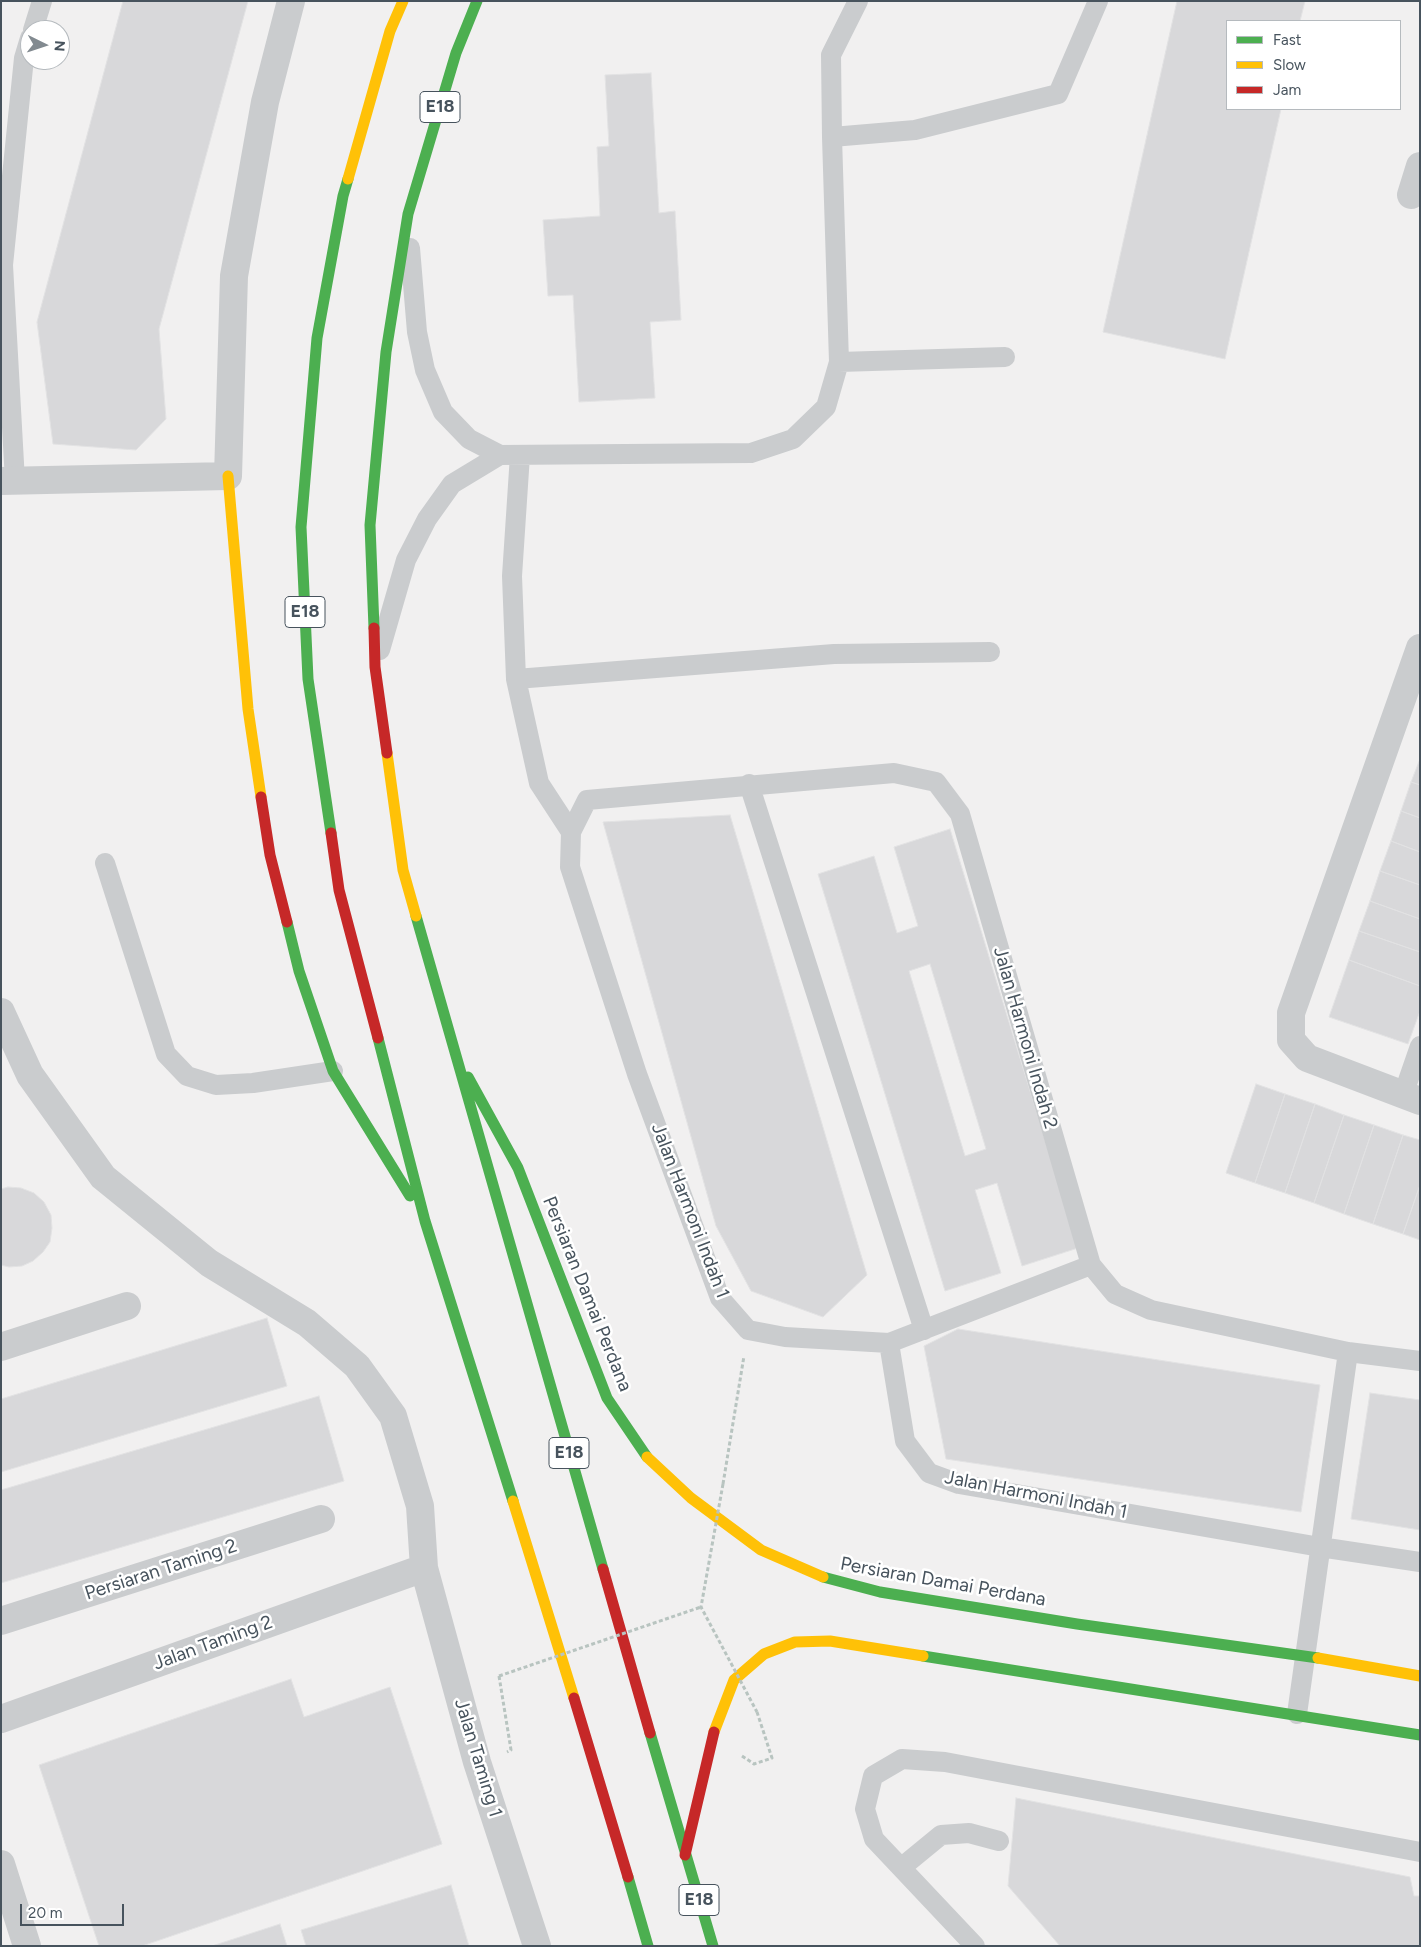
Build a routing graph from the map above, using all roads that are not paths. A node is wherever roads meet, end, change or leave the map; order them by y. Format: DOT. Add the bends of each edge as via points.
graph roads {
  1 [pos="42,1"];
  2 [pos="290,1"];
  3 [pos="403,1"];
  4 [pos="477,1"];
  5 [pos="858,1"];
  6 [pos="1098,1"];
  7 [pos="36,20"];
  8 [pos="23,70"];
  9 [pos="832,137"];
  10 [pos="1420,166"];
  11 [pos="1411,195"];
  12 [pos="408,214"];
  13 [pos="1005,357"];
  14 [pos="839,362"];
  15 [pos="500,455"];
  16 [pos="520,455"];
  17 [pos="228,476"];
  18 [pos="8,481"];
  19 [pos="1420,648"];
  20 [pos="990,652"];
  21 [pos="375,667"];
  22 [pos="516,679"];
  23 [pos="748,784"];
  24 [pos="571,832"];
  25 [pos="104,863"];
  26 [pos="1,1012"];
  27 [pos="1420,1046"];
  28 [pos="454,1052"];
  29 [pos="333,1071"];
  30 [pos="1411,1098"];
  31 [pos="425,1221"];
  32 [pos="1091,1265"];
  33 [pos="127,1306"];
  34 [pos="924,1330"];
  35 [pos="889,1343"];
  36 [pos="1,1347"];
  37 [pos="1348,1352"];
  38 [pos="1420,1361"];
  39 [pos="321,1519"];
  40 [pos="1320,1547"];
  41 [pos="1420,1562"];
  42 [pos="424,1568"];
  43 [pos="1,1621"];
  44 [pos="1305,1656"];
  45 [pos="1420,1676"];
  46 [pos="1297,1714"];
  47 [pos="1,1718"];
  48 [pos="1420,1735"];
  49 [pos="999,1841"];
  50 [pos="1420,1852"];
  51 [pos="685,1855"];
  52 [pos="1,1864"];
  53 [pos="902,1867"];
  54 [pos="27,1946"];
  55 [pos="537,1946"];
  56 [pos="648,1946"];
  57 [pos="713,1946"];
  58 [pos="975,1946"];
  1 -- 7 [label="lane"];
  2 -- 17 [label="street" via="266,102 234,276"];
  3 -- 31 [label="main road, E18" via="390,31 343,196 317,338 301,526 308,679 339,890"];
  4 -- 12 [label="main road, E18" via="456,53"];
  5 -- 9 [label="lane" via="831,55"];
  6 -- 9 [label="lane" via="1058,94 915,130"];
  8 -- 18 [label="lane" via="3,265"];
  9 -- 14 [label="lane"];
  10 -- 11 [label="street"];
  12 -- 15 [label="lane" via="416,332 425,370 443,412 469,439"];
  12 -- 21 [label="main road, E18" via="386,352 370,525"];
  13 -- 14 [label="lane"];
  14 -- 16 [label="lane" via="826,407 793,439 751,453"];
  15 -- 16 [label="lane"];
  15 -- 21 [label="lane" via="452,484 426,519 406,560"];
  16 -- 22 [label="lane" via="512,576"];
  17 -- 18 [label="street"];
  17 -- 29 [label="main road" via="248,709 270,855 299,971"];
  19 -- 30 [label="street" via="1291,1013 1291,1040 1307,1058"];
  20 -- 22 [label="lane" via="834,654"];
  21 -- 28 [label="main road, E18" via="403,870"];
  22 -- 24 [label="lane" via="539,783"];
  23 -- 24 [label="lane, Jalan Harmoni Indah 1" via="587,800"];
  23 -- 32 [label="lane, Jalan Harmoni Indah 2" via="894,772 936,782 960,814"];
  23 -- 34 [label="lane"];
  24 -- 35 [label="lane, Jalan Harmoni Indah 1" via="570,868 637,1074 720,1298 748,1330 785,1337"];
  25 -- 29 [label="lane" via="166,1054 187,1076 216,1085"];
  26 -- 42 [label="street, Jalan Taming 1" via="30,1075 103,1177 209,1263 308,1323 357,1366 393,1416 420,1506"];
  27 -- 30 [label="lane"];
  28 -- 44 [label="main road, Persiaran Damai Perdana" via="518,1168 607,1398 648,1459 691,1498 761,1550 830,1580 880,1592"];
  28 -- 51 [label="main road, E18"];
  29 -- 31 [label="main road"];
  31 -- 56 [label="main road, E18"];
  32 -- 34 [label="lane"];
  32 -- 37 [label="lane, Jalan Harmoni Indah 2" via="1114,1294 1152,1310"];
  33 -- 36 [label="street"];
  34 -- 35 [label="lane"];
  35 -- 40 [label="lane, Jalan Harmoni Indah 1" via="905,1441 929,1473 960,1484"];
  37 -- 38 [label="lane"];
  37 -- 40 [label="lane"];
  39 -- 43 [label="street, Persiaran Taming 2"];
  40 -- 41 [label="lane, Jalan Harmoni Indah 1"];
  40 -- 44 [label="lane"];
  42 -- 47 [label="street, Jalan Taming 2"];
  42 -- 55 [label="street, Jalan Taming 1" via="477,1762"];
  44 -- 45 [label="main road, Persiaran Damai Perdana"];
  44 -- 46 [label="lane"];
  46 -- 48 [label="main road"];
  46 -- 51 [label="main road" via="839,1642 795,1642 764,1654 734,1680 712,1736"];
  49 -- 53 [label="lane" via="969,1833 941,1835"];
  50 -- 53 [label="lane" via="945,1762 902,1758 873,1776 865,1809 874,1839"];
  51 -- 57 [label="main road, E18"];
  52 -- 54 [label="street"];
  53 -- 58 [label="lane"];
}
